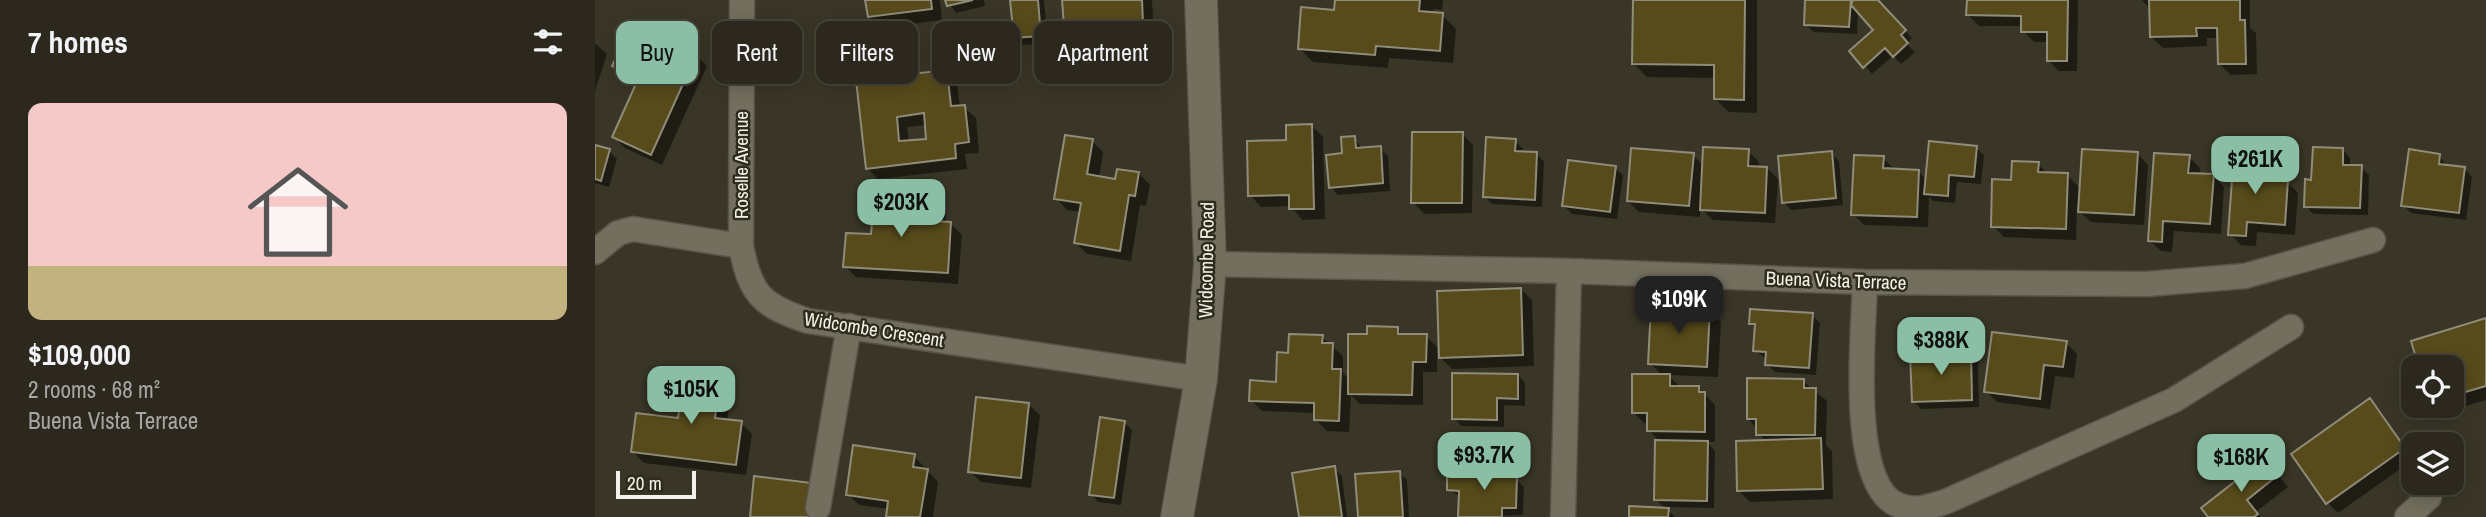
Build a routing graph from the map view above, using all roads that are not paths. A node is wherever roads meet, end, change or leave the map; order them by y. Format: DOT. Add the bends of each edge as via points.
graph roads {
  1 [pos="742,0"];
  2 [pos="1201,0"];
  3 [pos="2374,240"];
  4 [pos="741,246"];
  5 [pos="595,252"];
  6 [pos="1210,264"];
  7 [pos="1569,271"];
  8 [pos="1865,282"];
  9 [pos="849,327"];
  10 [pos="2291,327"];
  11 [pos="1201,379"];
  12 [pos="2429,497"];
  13 [pos="818,508"];
  14 [pos="1893,511"];
  15 [pos="1177,517"];
  16 [pos="1563,517"];
  17 [pos="2407,517"];
  1 -- 4 [label="street, Roselle Avenue"];
  2 -- 6 [label="street, Widcombe Road"];
  3 -- 8 [label="street, Buena Vista Terrace" via="2245,276 2202,281"];
  4 -- 5 [label="street" via="633,229 618,233"];
  4 -- 9 [label="street, Widcombe Crescent" via="747,279 765,300 808,321"];
  6 -- 7 [label="street, Buena Vista Terrace"];
  6 -- 11 [label="street, Widcombe Road"];
  7 -- 8 [label="street, Buena Vista Terrace"];
  7 -- 16 [label="street"];
  8 -- 14 [label="street" via="1861,431 1875,481"];
  9 -- 11 [label="street, Widcombe Crescent"];
  9 -- 13 [label="street"];
  10 -- 14 [label="street" via="2174,400 1945,502"];
  11 -- 15 [label="street, Widcombe Road"];
  12 -- 17 [label="street"];
}
